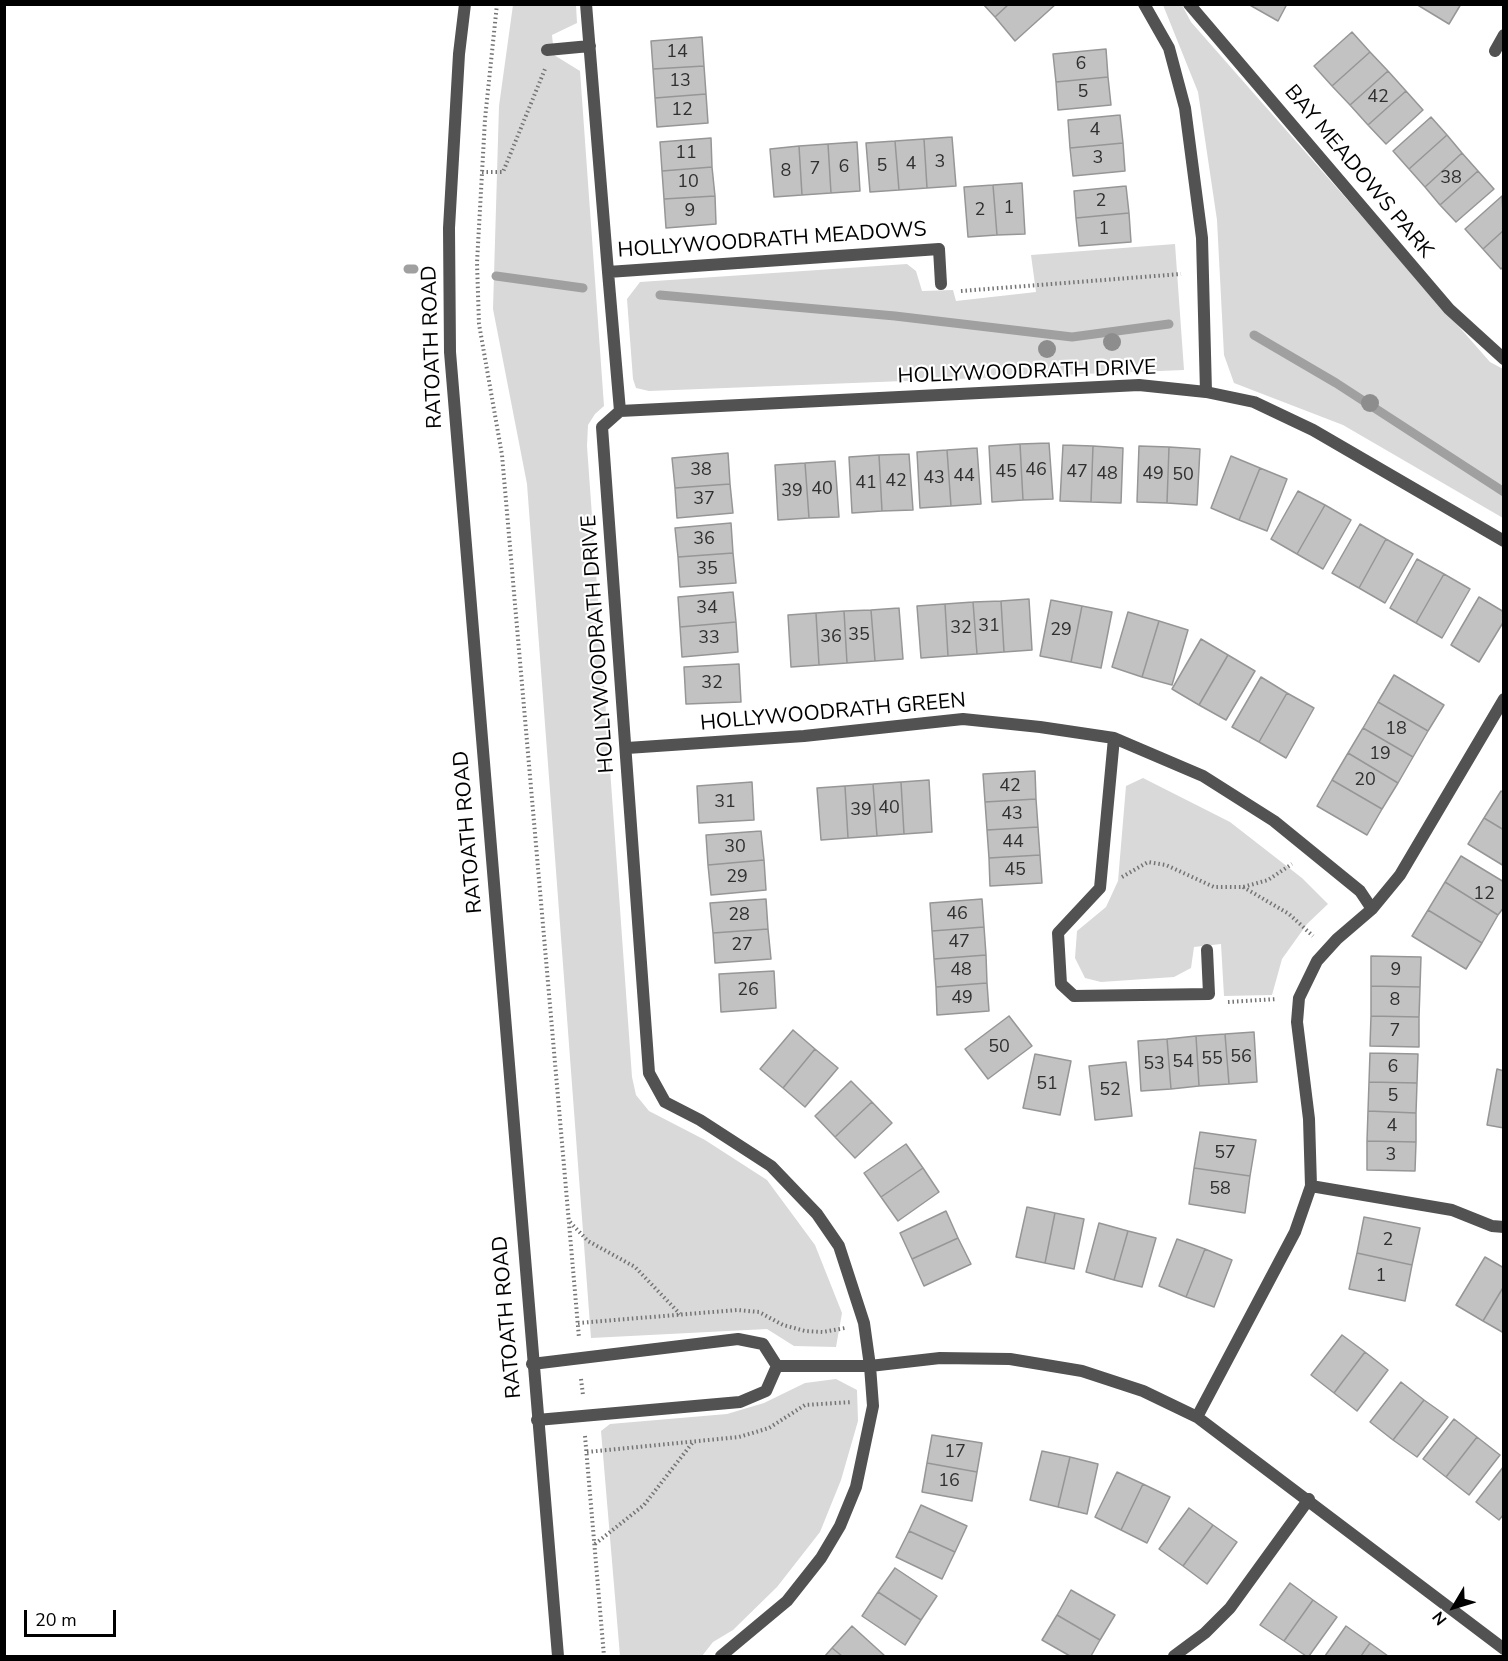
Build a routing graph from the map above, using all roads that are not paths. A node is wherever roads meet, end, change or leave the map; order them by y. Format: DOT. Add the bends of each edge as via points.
graph roads {
  1 [pos="465,4"];
  2 [pos="586,4"];
  3 [pos="1144,4"];
  4 [pos="1190,4"];
  5 [pos="1503,35"];
  6 [pos="590,46"];
  7 [pos="547,50"];
  8 [pos="1495,51"];
  9 [pos="609,272"];
  10 [pos="941,284"];
  11 [pos="1503,359"];
  12 [pos="1206,392"];
  13 [pos="620,411"];
  14 [pos="1503,542"];
  15 [pos="1503,699"];
  16 [pos="1114,738"];
  17 [pos="627,748"];
  18 [pos="1372,909"];
  19 [pos="1207,950"];
  20 [pos="1311,1186"];
  21 [pos="1503,1227"];
  22 [pos="532,1364"];
  23 [pos="777,1366"];
  24 [pos="870,1366"];
  25 [pos="1197,1417"];
  26 [pos="537,1420"];
  27 [pos="1309,1499"];
  28 [pos="1503,1649"];
  29 [pos="558,1656"];
  30 [pos="721,1656"];
  31 [pos="1174,1656"];
  1 -- 22 [label="street, RATOATH ROAD" via="449,228 450,352"];
  2 -- 6 [label="street, HOLLYWOODRATH MEADOWS"];
  3 -- 12 [label="street" via="1169,48 1185,108 1202,238"];
  4 -- 11 [label="street, BAY MEADOWS PARK" via="1449,309"];
  5 -- 8 [label="street"];
  6 -- 7 [label="street"];
  6 -- 9 [label="street, HOLLYWOODRATH MEADOWS"];
  9 -- 10 [label="street, HOLLYWOODRATH MEADOWS" via="939,249"];
  9 -- 13 [label="street, HOLLYWOODRATH MEADOWS"];
  12 -- 13 [label="street, HOLLYWOODRATH DRIVE" via="1139,385"];
  12 -- 14 [label="street, HOLLYWOODRATH DRIVE" via="1254,402 1313,430"];
  13 -- 17 [label="street, HOLLYWOODRATH DRIVE" via="602,428"];
  15 -- 18 [label="street" via="1400,874"];
  16 -- 17 [label="street, HOLLYWOODRATH GREEN" via="963,719"];
  16 -- 18 [label="street, HOLLYWOODRATH GREEN" via="1203,776 1274,821 1360,891"];
  16 -- 19 [label="street" via="1100,888 1058,933 1061,984 1074,996 1209,994"];
  17 -- 24 [label="street, HOLLYWOODRATH DRIVE" via="649,1073 665,1102 771,1166 817,1214 839,1246 864,1323"];
  18 -- 20 [label="street" via="1317,961 1299,998 1297,1022 1309,1119"];
  20 -- 21 [label="street" via="1452,1210"];
  20 -- 25 [label="street" via="1295,1232"];
  22 -- 23 [label="street" via="738,1339 763,1344"];
  22 -- 26 [label="street, RATOATH ROAD"];
  23 -- 24 [label="street"];
  23 -- 26 [label="street" via="766,1391 740,1402"];
  24 -- 25 [label="street" via="940,1358 1010,1359 1082,1371 1143,1391"];
  24 -- 30 [label="street, HOLLYWOODRATH DRIVE" via="873,1406 856,1487 840,1526 787,1601"];
  25 -- 27 [label="street"];
  26 -- 29 [label="street, RATOATH ROAD"];
  27 -- 28 [label="street"];
  27 -- 31 [label="street" via="1230,1608"];
}
